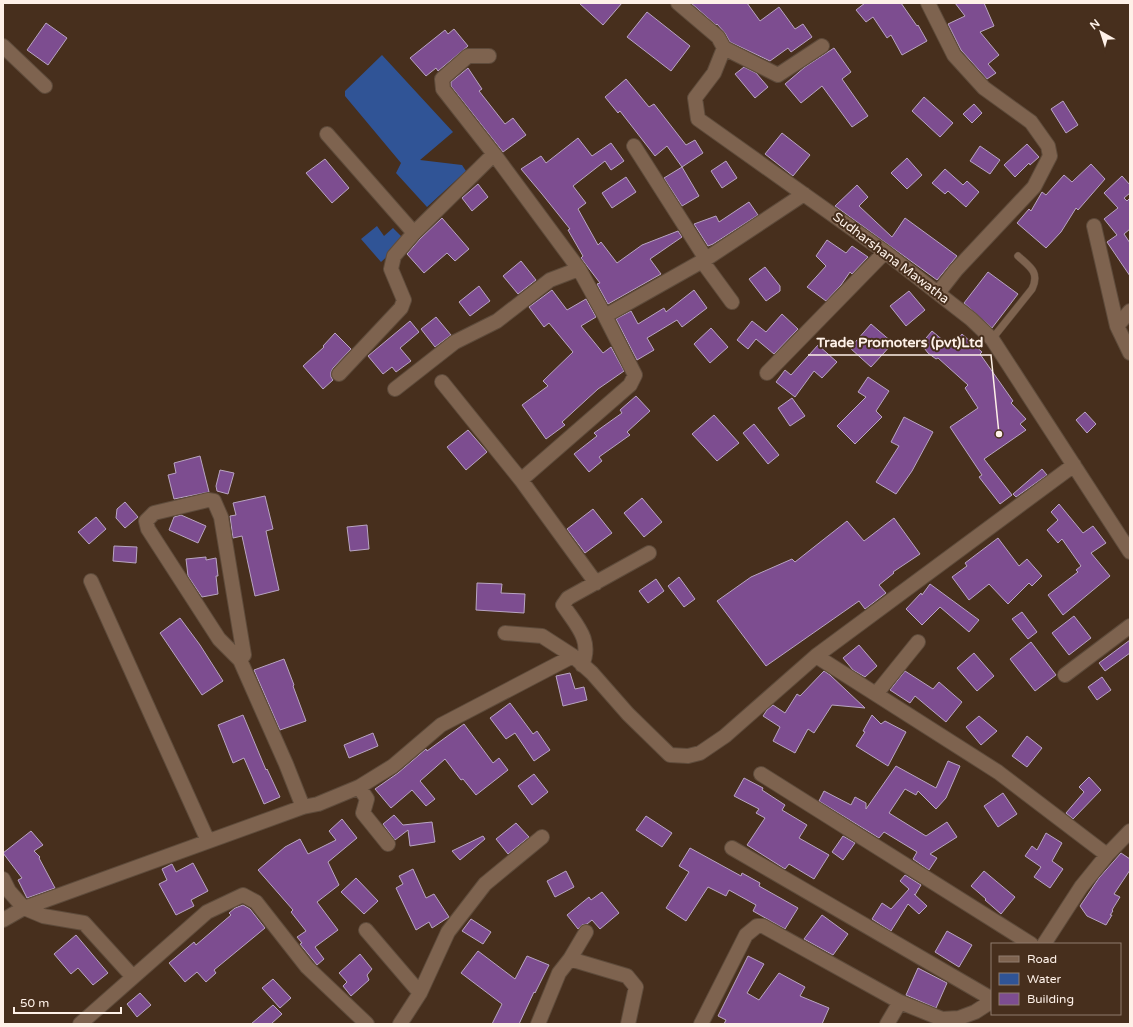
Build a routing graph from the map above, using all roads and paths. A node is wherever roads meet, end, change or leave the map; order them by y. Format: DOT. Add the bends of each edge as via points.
graph roads {
  1 [pos="678,3"];
  2 [pos="928,3"];
  3 [pos="3,46"];
  4 [pos="822,46"];
  5 [pos="724,48"];
  6 [pos="489,56"];
  7 [pos="44,86"];
  8 [pos="327,134"];
  9 [pos="634,146"];
  10 [pos="494,154"];
  11 [pos="804,194"];
  12 [pos="1094,226"];
  13 [pos="414,232"];
  14 [pos="885,252"];
  15 [pos="1018,256"];
  16 [pos="704,260"];
  17 [pos="579,269"];
  18 [pos="938,293"];
  19 [pos="732,302"];
  20 [pos="1130,311"];
  21 [pos="605,316"];
  22 [pos="1117,326"];
  23 [pos="992,339"];
  24 [pos="1130,353"];
  25 [pos="767,373"];
  26 [pos="339,374"];
  27 [pos="442,382"];
  28 [pos="395,389"];
  29 [pos="1074,465"];
  30 [pos="521,480"];
  31 [pos="1130,552"];
  32 [pos="649,553"];
  33 [pos="91,581"];
  34 [pos="596,583"];
  35 [pos="1130,626"];
  36 [pos="505,633"];
  37 [pos="918,642"];
  38 [pos="816,656"];
  39 [pos="240,660"];
  40 [pos="578,661"];
  41 [pos="1065,675"];
  42 [pos="876,694"];
  43 [pos="761,774"];
  44 [pos="359,787"];
  45 [pos="303,807"];
  46 [pos="1130,831"];
  47 [pos="542,838"];
  48 [pos="208,841"];
  49 [pos="388,844"];
  50 [pos="732,848"];
  51 [pos="1107,855"];
  52 [pos="3,879"];
  53 [pos="24,908"];
  54 [pos="3,920"];
  55 [pos="366,930"];
  56 [pos="586,932"];
  57 [pos="1029,943"];
  58 [pos="1045,943"];
  59 [pos="570,959"];
  60 [pos="133,977"];
  61 [pos="420,993"];
  62 [pos="991,999"];
  63 [pos="991,1001"];
  64 [pos="900,1002"];
  65 [pos="80,1024"];
  66 [pos="367,1024"];
  67 [pos="400,1024"];
  68 [pos="538,1024"];
  69 [pos="628,1024"];
  70 [pos="702,1024"];
  71 [pos="887,1024"];
  1 -- 5 [label="street" via="718,37"];
  2 -- 18 [label="street" via="954,55 984,88 1031,122 1048,146 1050,156 1034,187 956,270"];
  3 -- 7 [label="street"];
  4 -- 5 [label="street" via="778,75"];
  5 -- 11 [label="street, Sudharshana Mawatha" via="714,73 695,98 698,119"];
  6 -- 10 [label="street" via="468,56 442,78 443,89"];
  8 -- 13 [label="street"];
  9 -- 16 [label="street"];
  10 -- 13 [label="street"];
  10 -- 17 [label="street"];
  11 -- 14 [label="street, Sudharshana Mawatha"];
  11 -- 16 [label="street"];
  12 -- 22 [label="street"];
  13 -- 26 [label="street" via="394,256 391,270 404,300 401,308"];
  14 -- 18 [label="street, Sudharshana Mawatha"];
  14 -- 25 [label="street"];
  15 -- 23 [label="lane" via="1033,270 1036,281"];
  16 -- 19 [label="street"];
  16 -- 21 [label="street"];
  17 -- 21 [label="street"];
  17 -- 28 [label="street" via="550,280 497,321 455,342"];
  18 -- 23 [label="street, Sudharshana Mawatha"];
  20 -- 22 [label="street"];
  21 -- 30 [label="street" via="635,375 630,385"];
  22 -- 24 [label="street"];
  23 -- 29 [label="street, Sudharshana Mawatha"];
  27 -- 30 [label="street"];
  29 -- 31 [label="street, Sudharshana Mawatha"];
  29 -- 38 [label="street"];
  30 -- 34 [label="street"];
  32 -- 34 [label="street"];
  33 -- 48 [label="street"];
  34 -- 40 [label="street" via="568,598 563,605 584,638 586,656"];
  35 -- 41 [label="street"];
  36 -- 40 [label="street" via="542,636"];
  37 -- 42 [label="street"];
  38 -- 40 [label="street" via="726,736 700,752 688,756 670,755"];
  38 -- 42 [label="street"];
  39 -- 39 [label="street" via="244,655 221,517 214,501 208,500 154,513 146,521 148,529 219,639"];
  39 -- 45 [label="street"];
  40 -- 44 [label="street" via="441,725 393,766"];
  42 -- 51 [label="street" via="998,772"];
  43 -- 57 [label="street"];
  44 -- 45 [label="street" via="318,804"];
  44 -- 49 [label="street" via="367,799 363,813"];
  45 -- 48 [label="street"];
  46 -- 51 [label="street"];
  47 -- 61 [label="street" via="485,884 448,932"];
  48 -- 53 [label="street"];
  50 -- 62 [label="street"];
  51 -- 58 [label="street" via="1081,887"];
  52 -- 53 [label="street" via="9,891"];
  53 -- 54 [label="street"];
  53 -- 60 [label="street" via="43,916 84,923"];
  55 -- 61 [label="street"];
  56 -- 59 [label="street"];
  59 -- 68 [label="street" via="559,973"];
  59 -- 69 [label="street" via="627,976 636,987"];
  60 -- 65 [label="street"];
  60 -- 66 [label="street" via="206,912 243,895 256,902 307,968"];
  61 -- 67 [label="street"];
  63 -- 64 [label="street" via="975,1012 959,1018 942,1019"];
  64 -- 70 [label="street" via="763,926 756,926 746,935"];
  64 -- 71 [label="street"];
}
